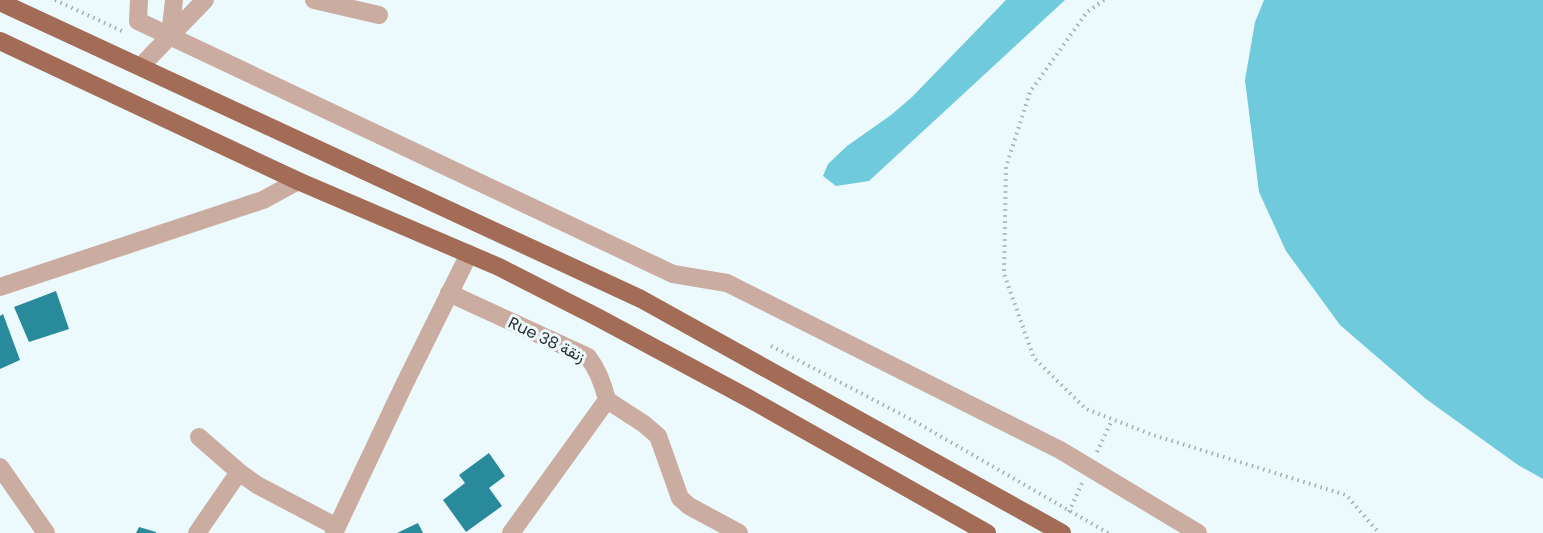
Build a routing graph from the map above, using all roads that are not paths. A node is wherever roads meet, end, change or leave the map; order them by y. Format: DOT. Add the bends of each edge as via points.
graph roads {
  1 [pos="139,0"];
  2 [pos="174,0"];
  3 [pos="205,0"];
  4 [pos="314,0"];
  5 [pos="0,2"];
  6 [pos="379,15"];
  7 [pos="170,36"];
  8 [pos="0,41"];
  9 [pos="141,66"];
  10 [pos="298,181"];
  11 [pos="469,254"];
  12 [pos="0,287"];
  13 [pos="449,293"];
  14 [pos="607,400"];
  15 [pos="199,437"];
  16 [pos="0,467"];
  17 [pos="239,472"];
  18 [pos="335,530"];
  19 [pos="46,533"];
  20 [pos="197,533"];
  21 [pos="511,533"];
  22 [pos="739,533"];
  23 [pos="987,533"];
  24 [pos="1062,533"];
  25 [pos="1198,533"];
  1 -- 7 [label="street" via="138,21"];
  2 -- 7 [label="street"];
  3 -- 7 [label="street"];
  4 -- 6 [label="street"];
  5 -- 9 [label="main road"];
  7 -- 9 [label="street"];
  7 -- 25 [label="street" via="673,273 727,283 1060,450"];
  8 -- 10 [label="main road"];
  9 -- 24 [label="main road" via="641,300"];
  10 -- 11 [label="main road"];
  10 -- 12 [label="street" via="263,200"];
  11 -- 13 [label="street"];
  11 -- 23 [label="main road" via="597,316"];
  13 -- 14 [label="street, Rue 38 زنقة" via="588,357 602,380"];
  13 -- 18 [label="street"];
  14 -- 21 [label="street"];
  14 -- 22 [label="street" via="658,436 680,498"];
  15 -- 17 [label="street"];
  16 -- 19 [label="street"];
  17 -- 18 [label="street"];
  17 -- 20 [label="street"];
}
